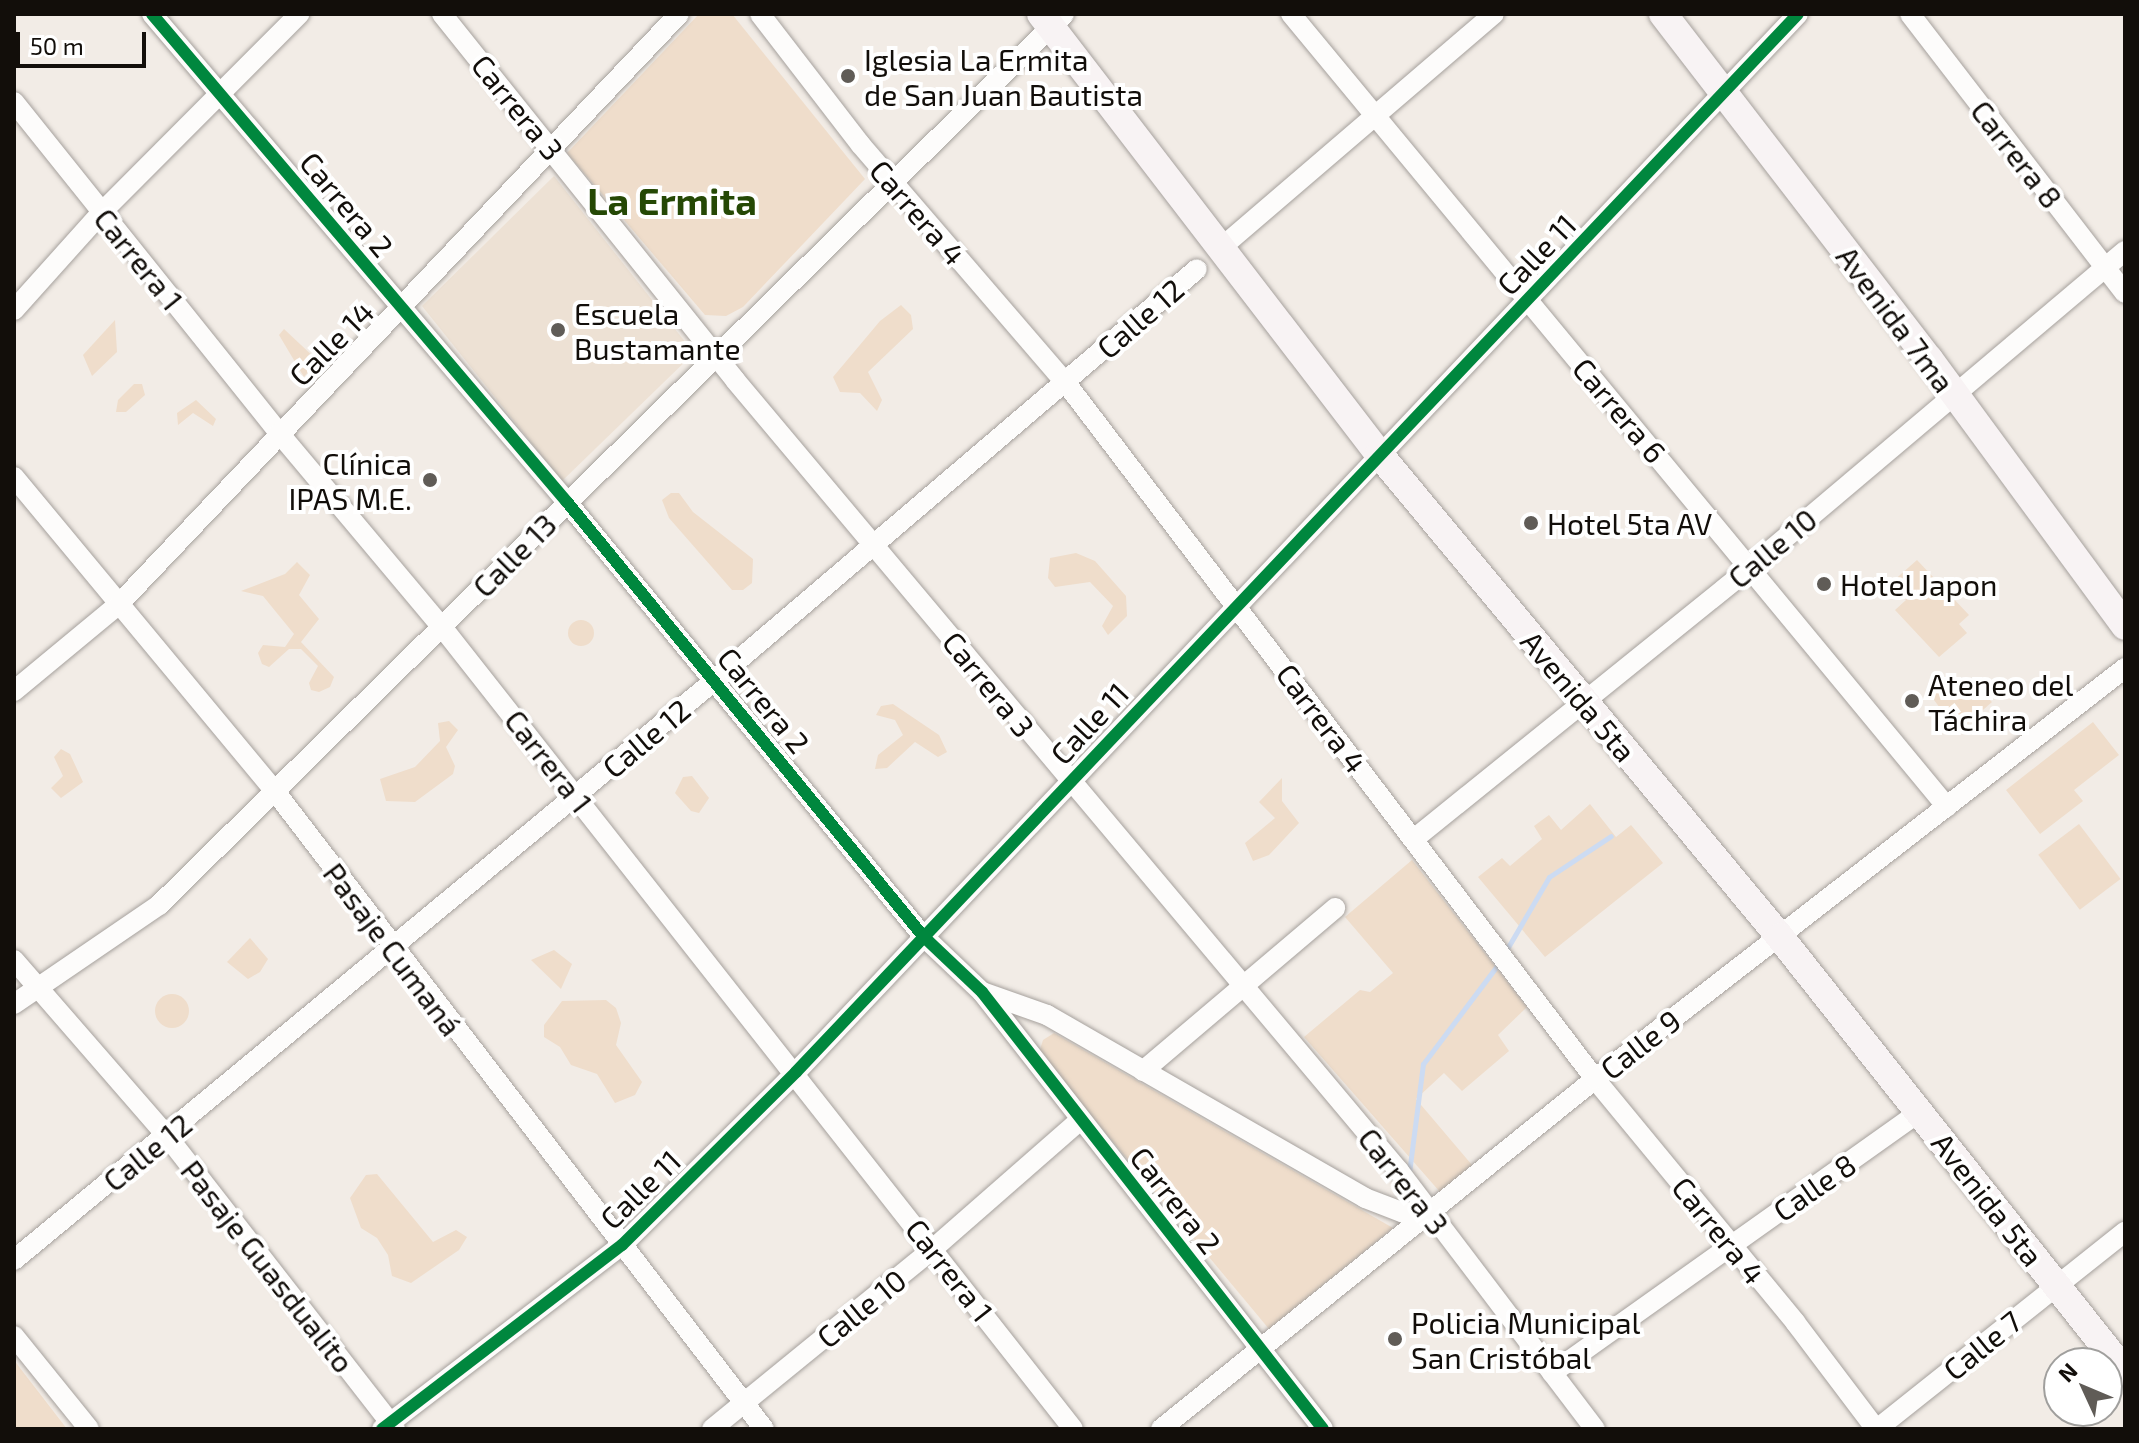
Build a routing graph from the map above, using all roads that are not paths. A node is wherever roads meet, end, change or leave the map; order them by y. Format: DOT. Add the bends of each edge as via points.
graph roads {
  1 [pos="152,14"];
  2 [pos="299,14"];
  3 [pos="442,14"];
  4 [pos="679,14"];
  5 [pos="760,14"];
  6 [pos="1291,14"];
  7 [pos="1494,14"];
  8 [pos="1663,14"];
  9 [pos="1798,14"];
  10 [pos="1910,14"];
  11 [pos="1052,18"];
  12 [pos="221,92"];
  13 [pos="1724,95"];
  14 [pos="14,102"];
  15 [pos="1376,119"];
  16 [pos="552,148"];
  17 [pos="891,181"];
  18 [pos="101,213"];
  19 [pos="1222,247"];
  20 [pos="2125,251"];
  21 [pos="2105,268"];
  22 [pos="1197,269"];
  23 [pos="2125,293"];
  24 [pos="1528,301"];
  25 [pos="14,310"];
  26 [pos="401,310"];
  27 [pos="716,357"];
  28 [pos="1066,383"];
  29 [pos="1954,394"];
  30 [pos="279,433"];
  31 [pos="1379,454"];
  32 [pos="14,477"];
  33 [pos="567,502"];
  34 [pos="876,545"];
  35 [pos="1752,566"];
  36 [pos="1236,603"];
  37 [pos="119,604"];
  38 [pos="2125,626"];
  39 [pos="442,627"];
  40 [pos="2125,668"];
  41 [pos="715,680"];
  42 [pos="14,691"];
  43 [pos="1584,702"];
  44 [pos="1069,782"];
  45 [pos="274,790"];
  46 [pos="576,796"];
  47 [pos="1947,807"];
  48 [pos="1414,839"];
  49 [pos="1335,908"];
  50 [pos="923,936"];
  51 [pos="1780,937"];
  52 [pos="391,949"];
  53 [pos="14,960"];
  54 [pos="1242,986"];
  55 [pos="34,987"];
  56 [pos="982,992"];
  57 [pos="14,1004"];
  58 [pos="1047,1015"];
  59 [pos="1022,1048"];
  60 [pos="1143,1071"];
  61 [pos="796,1072"];
  62 [pos="1595,1079"];
  63 [pos="1919,1112"];
  64 [pos="1080,1120"];
  65 [pos="167,1136"];
  66 [pos="1429,1213"];
  67 [pos="2125,1232"];
  68 [pos="622,1245"];
  69 [pos="1732,1245"];
  70 [pos="934,1248"];
  71 [pos="14,1260"];
  72 [pos="2056,1285"];
  73 [pos="14,1336"];
  74 [pos="1260,1350"];
  75 [pos="2125,1372"];
  76 [pos="1552,1373"];
  77 [pos="744,1404"];
  78 [pos="389,1427"];
  79 [pos="89,1429"];
  80 [pos="712,1429"];
  81 [pos="764,1429"];
  82 [pos="1073,1429"];
  83 [pos="1161,1429"];
  84 [pos="1323,1429"];
  85 [pos="1595,1429"];
  86 [pos="1876,1429"];
  1 -- 12 [label="street, Carrera 2"];
  2 -- 12 [label="street"];
  3 -- 16 [label="street, Carrera 3"];
  4 -- 16 [label="street, Calle 14"];
  5 -- 17 [label="street, Carrera 4"];
  6 -- 15 [label="street, Carrera 6"];
  7 -- 15 [label="street"];
  8 -- 13 [label="street, Avenida 7ma"];
  9 -- 13 [label="street, Calle 11"];
  10 -- 21 [label="street, Carrera 8"];
  11 -- 17 [label="street, Calle 13"];
  11 -- 19 [label="street, Avenida 5ta"];
  12 -- 18 [label="street"];
  12 -- 26 [label="street, Carrera 2"];
  13 -- 24 [label="street, Calle 11"];
  13 -- 29 [label="street, Avenida 7ma"];
  14 -- 18 [label="street, Carrera 1"];
  15 -- 19 [label="street"];
  15 -- 24 [label="street, Carrera 6"];
  16 -- 26 [label="street, Calle 14"];
  16 -- 27 [label="street, Carrera 3"];
  17 -- 27 [label="street, Calle 13"];
  17 -- 28 [label="street, Carrera 4"];
  18 -- 25 [label="street"];
  18 -- 30 [label="street, Carrera 1"];
  19 -- 31 [label="street, Avenida 5ta"];
  20 -- 21 [label="street, Calle 10"];
  21 -- 23 [label="street, Carrera 8"];
  21 -- 29 [label="street, Calle 10"];
  22 -- 28 [label="street, Calle 12"];
  24 -- 31 [label="street, Calle 11"];
  24 -- 35 [label="street, Carrera 6"];
  26 -- 30 [label="street, Calle 14"];
  26 -- 33 [label="street, Carrera 2"];
  27 -- 33 [label="street, Calle 13"];
  27 -- 34 [label="street, Carrera 3"];
  28 -- 34 [label="street, Calle 12"];
  28 -- 36 [label="street, Carrera 4"];
  29 -- 35 [label="street, Calle 10"];
  29 -- 38 [label="street, Avenida 7ma"];
  30 -- 37 [label="street, Calle 14"];
  30 -- 39 [label="street, Carrera 1"];
  31 -- 36 [label="street, Calle 11"];
  31 -- 43 [label="street, Avenida 5ta"];
  32 -- 37 [label="street, Pasaje Cumaná"];
  33 -- 39 [label="street, Calle 13"];
  33 -- 41 [label="street, Carrera 2"];
  34 -- 41 [label="street, Calle 12"];
  34 -- 44 [label="street, Carrera 3"];
  35 -- 43 [label="street, Calle 10"];
  35 -- 47 [label="street, Carrera 6"];
  36 -- 44 [label="street, Calle 11"];
  36 -- 48 [label="street, Carrera 4"];
  37 -- 42 [label="street, Calle 14"];
  37 -- 45 [label="street, Pasaje Cumaná"];
  39 -- 45 [label="street, Calle 13"];
  39 -- 46 [label="street, Carrera 1"];
  40 -- 47 [label="street, Calle 9"];
  41 -- 46 [label="street, Calle 12"];
  41 -- 50 [label="street, Carrera 2"];
  43 -- 48 [label="street, Calle 10"];
  43 -- 51 [label="street, Avenida 5ta"];
  44 -- 50 [label="street, Calle 11"];
  44 -- 54 [label="street, Carrera 3"];
  45 -- 52 [label="street, Pasaje Cumaná"];
  45 -- 55 [label="street, Calle 13" via="131,928"];
  46 -- 52 [label="street, Calle 12"];
  46 -- 61 [label="street, Carrera 1"];
  47 -- 51 [label="street, Calle 9"];
  48 -- 62 [label="street, Carrera 4"];
  49 -- 54 [label="street"];
  50 -- 56 [label="street, Carrera 2"];
  50 -- 61 [label="street, Calle 11"];
  51 -- 62 [label="street, Calle 9"];
  51 -- 63 [label="street, Avenida 5ta"];
  52 -- 65 [label="street, Calle 12"];
  52 -- 68 [label="street, Pasaje Cumaná"];
  53 -- 55 [label="street, Pasaje Guasdualito"];
  54 -- 60 [label="street"];
  54 -- 66 [label="street, Carrera 3"];
  55 -- 57 [label="street, Calle 13"];
  55 -- 65 [label="street, Pasaje Guasdualito"];
  56 -- 58 [label="street"];
  56 -- 59 [label="street, Carrera 2"];
  58 -- 59 [label="street" via="1029,1022"];
  58 -- 60 [label="street"];
  59 -- 64 [label="street, Carrera 2"];
  60 -- 66 [label="street" via="1365,1198 1402,1212"];
  61 -- 68 [label="street, Calle 11"];
  61 -- 70 [label="street, Carrera 1"];
  62 -- 66 [label="street, Calle 9"];
  62 -- 69 [label="street, Carrera 4"];
  63 -- 69 [label="street, Calle 8"];
  63 -- 72 [label="street, Avenida 5ta"];
  64 -- 70 [label="street, Calle 10"];
  64 -- 74 [label="street, Carrera 2"];
  65 -- 71 [label="street, Calle 12"];
  65 -- 78 [label="street, Pasaje Guasdualito"];
  66 -- 74 [label="street, Calle 9"];
  66 -- 76 [label="street, Carrera 3"];
  67 -- 72 [label="street, Calle 7"];
  68 -- 77 [label="street, Pasaje Cumaná"];
  68 -- 78 [label="street, Calle 11"];
  69 -- 76 [label="street, Calle 8"];
  69 -- 86 [label="street, Carrera 4"];
  70 -- 77 [label="street, Calle 10"];
  70 -- 82 [label="street, Carrera 1"];
  72 -- 75 [label="street, Avenida 5ta"];
  72 -- 86 [label="street, Calle 7"];
  73 -- 79 [label="street"];
  74 -- 83 [label="street, Calle 9"];
  74 -- 84 [label="street, Carrera 2"];
  76 -- 85 [label="street, Carrera 3"];
  77 -- 80 [label="street, Calle 10"];
  77 -- 81 [label="street, Pasaje Cumaná"];
}
